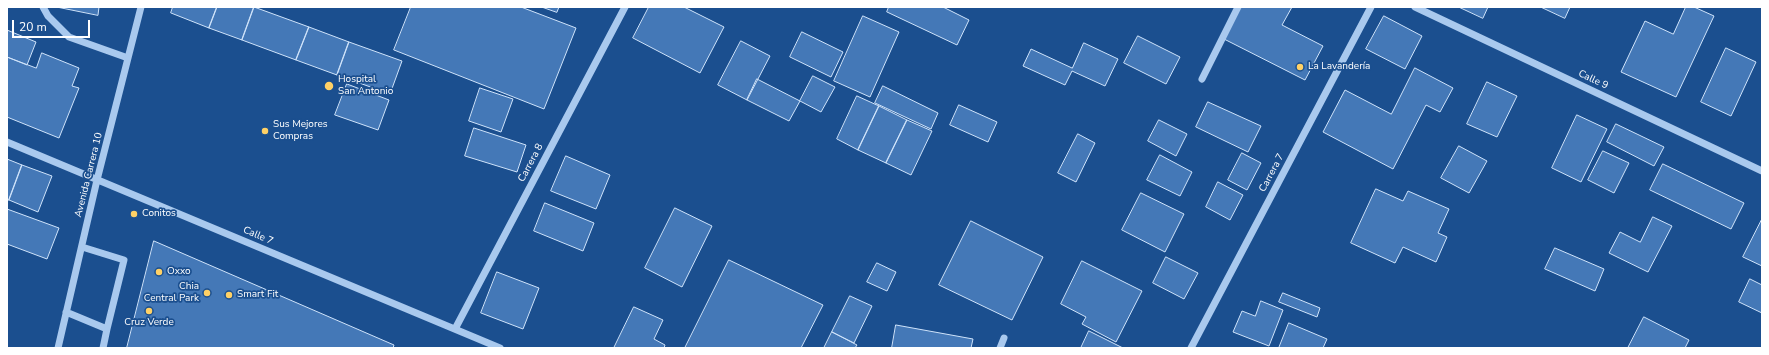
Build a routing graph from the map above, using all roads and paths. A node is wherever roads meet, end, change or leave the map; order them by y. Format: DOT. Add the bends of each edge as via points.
graph roads {
  1 [pos="43,7"];
  2 [pos="141,7"];
  3 [pos="625,7"];
  4 [pos="1238,7"];
  5 [pos="1371,7"];
  6 [pos="1415,7"];
  7 [pos="128,58"];
  8 [pos="1202,79"];
  9 [pos="7,142"];
  10 [pos="1762,170"];
  11 [pos="97,180"];
  12 [pos="82,247"];
  13 [pos="66,312"];
  14 [pos="107,329"];
  15 [pos="455,329"];
  16 [pos="1004,338"];
  17 [pos="58,348"];
  18 [pos="103,348"];
  19 [pos="500,348"];
  20 [pos="1000,348"];
  21 [pos="1191,348"];
  1 -- 7 [label="street" via="48,16 69,37"];
  2 -- 7 [label="street, Avenida Carrera 10"];
  3 -- 15 [label="street, Carrera 8"];
  4 -- 8 [label="street"];
  5 -- 21 [label="street, Carrera 7"];
  6 -- 10 [label="street, Calle 9"];
  7 -- 11 [label="street, Avenida Carrera 10"];
  9 -- 11 [label="street, Calle 7"];
  11 -- 12 [label="street, Avenida Carrera 10"];
  11 -- 15 [label="street, Calle 7"];
  12 -- 13 [label="street, Avenida Carrera 10"];
  12 -- 14 [label="street" via="124,260"];
  13 -- 14 [label="street"];
  13 -- 17 [label="street, Avenida Carrera 10"];
  14 -- 18 [label="street"];
  15 -- 19 [label="street, Calle 7"];
  16 -- 20 [label="street"];
}
